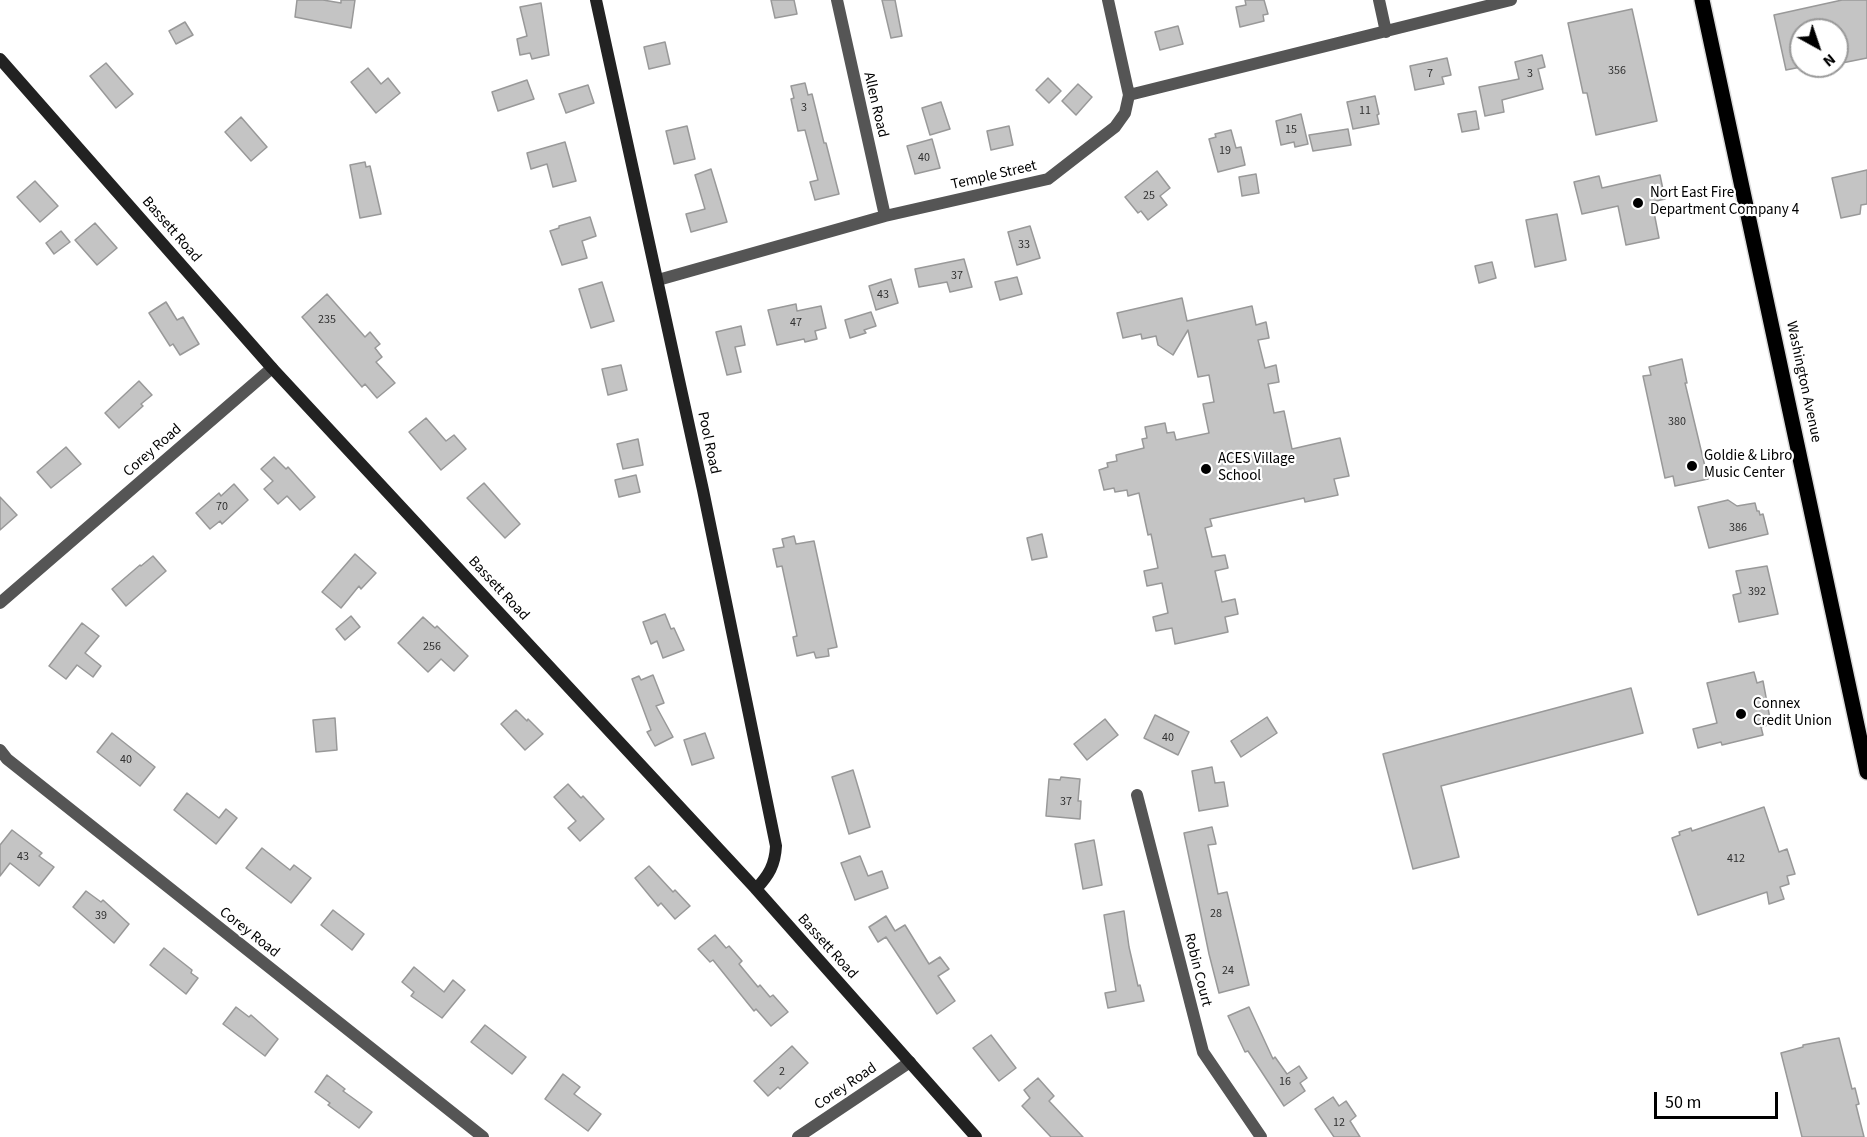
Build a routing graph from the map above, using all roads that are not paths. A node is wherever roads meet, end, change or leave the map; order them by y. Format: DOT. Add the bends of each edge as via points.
graph roads {
  1 [pos="596,0"];
  2 [pos="837,0"];
  3 [pos="1108,0"];
  4 [pos="1379,0"];
  5 [pos="1511,0"];
  6 [pos="1701,0"];
  7 [pos="1386,32"];
  8 [pos="0,59"];
  9 [pos="1129,95"];
  10 [pos="885,216"];
  11 [pos="658,280"];
  12 [pos="272,368"];
  13 [pos="0,603"];
  14 [pos="0,750"];
  15 [pos="1867,772"];
  16 [pos="1137,795"];
  17 [pos="756,889"];
  18 [pos="910,1062"];
  19 [pos="483,1137"];
  20 [pos="798,1137"];
  21 [pos="976,1137"];
  22 [pos="1262,1137"];
  1 -- 11 [label="street, Pool Road"];
  2 -- 10 [label="street, Allen Road"];
  3 -- 9 [label="street"];
  4 -- 7 [label="street"];
  5 -- 7 [label="street"];
  6 -- 15 [label="main road, Washington Avenue"];
  7 -- 9 [label="street"];
  8 -- 12 [label="street, Bassett Road"];
  9 -- 10 [label="street, Temple Street" via="1125,113 1115,127 1048,178"];
  10 -- 11 [label="street, Temple Street"];
  11 -- 17 [label="street, Pool Road" via="776,846 772,869"];
  12 -- 13 [label="street, Corey Road"];
  12 -- 17 [label="street, Bassett Road"];
  14 -- 19 [label="street, Corey Road"];
  16 -- 22 [label="street, Robin Court" via="1203,1052"];
  17 -- 18 [label="street, Bassett Road"];
  18 -- 20 [label="street, Corey Road"];
  18 -- 21 [label="street, Bassett Road"];
}
